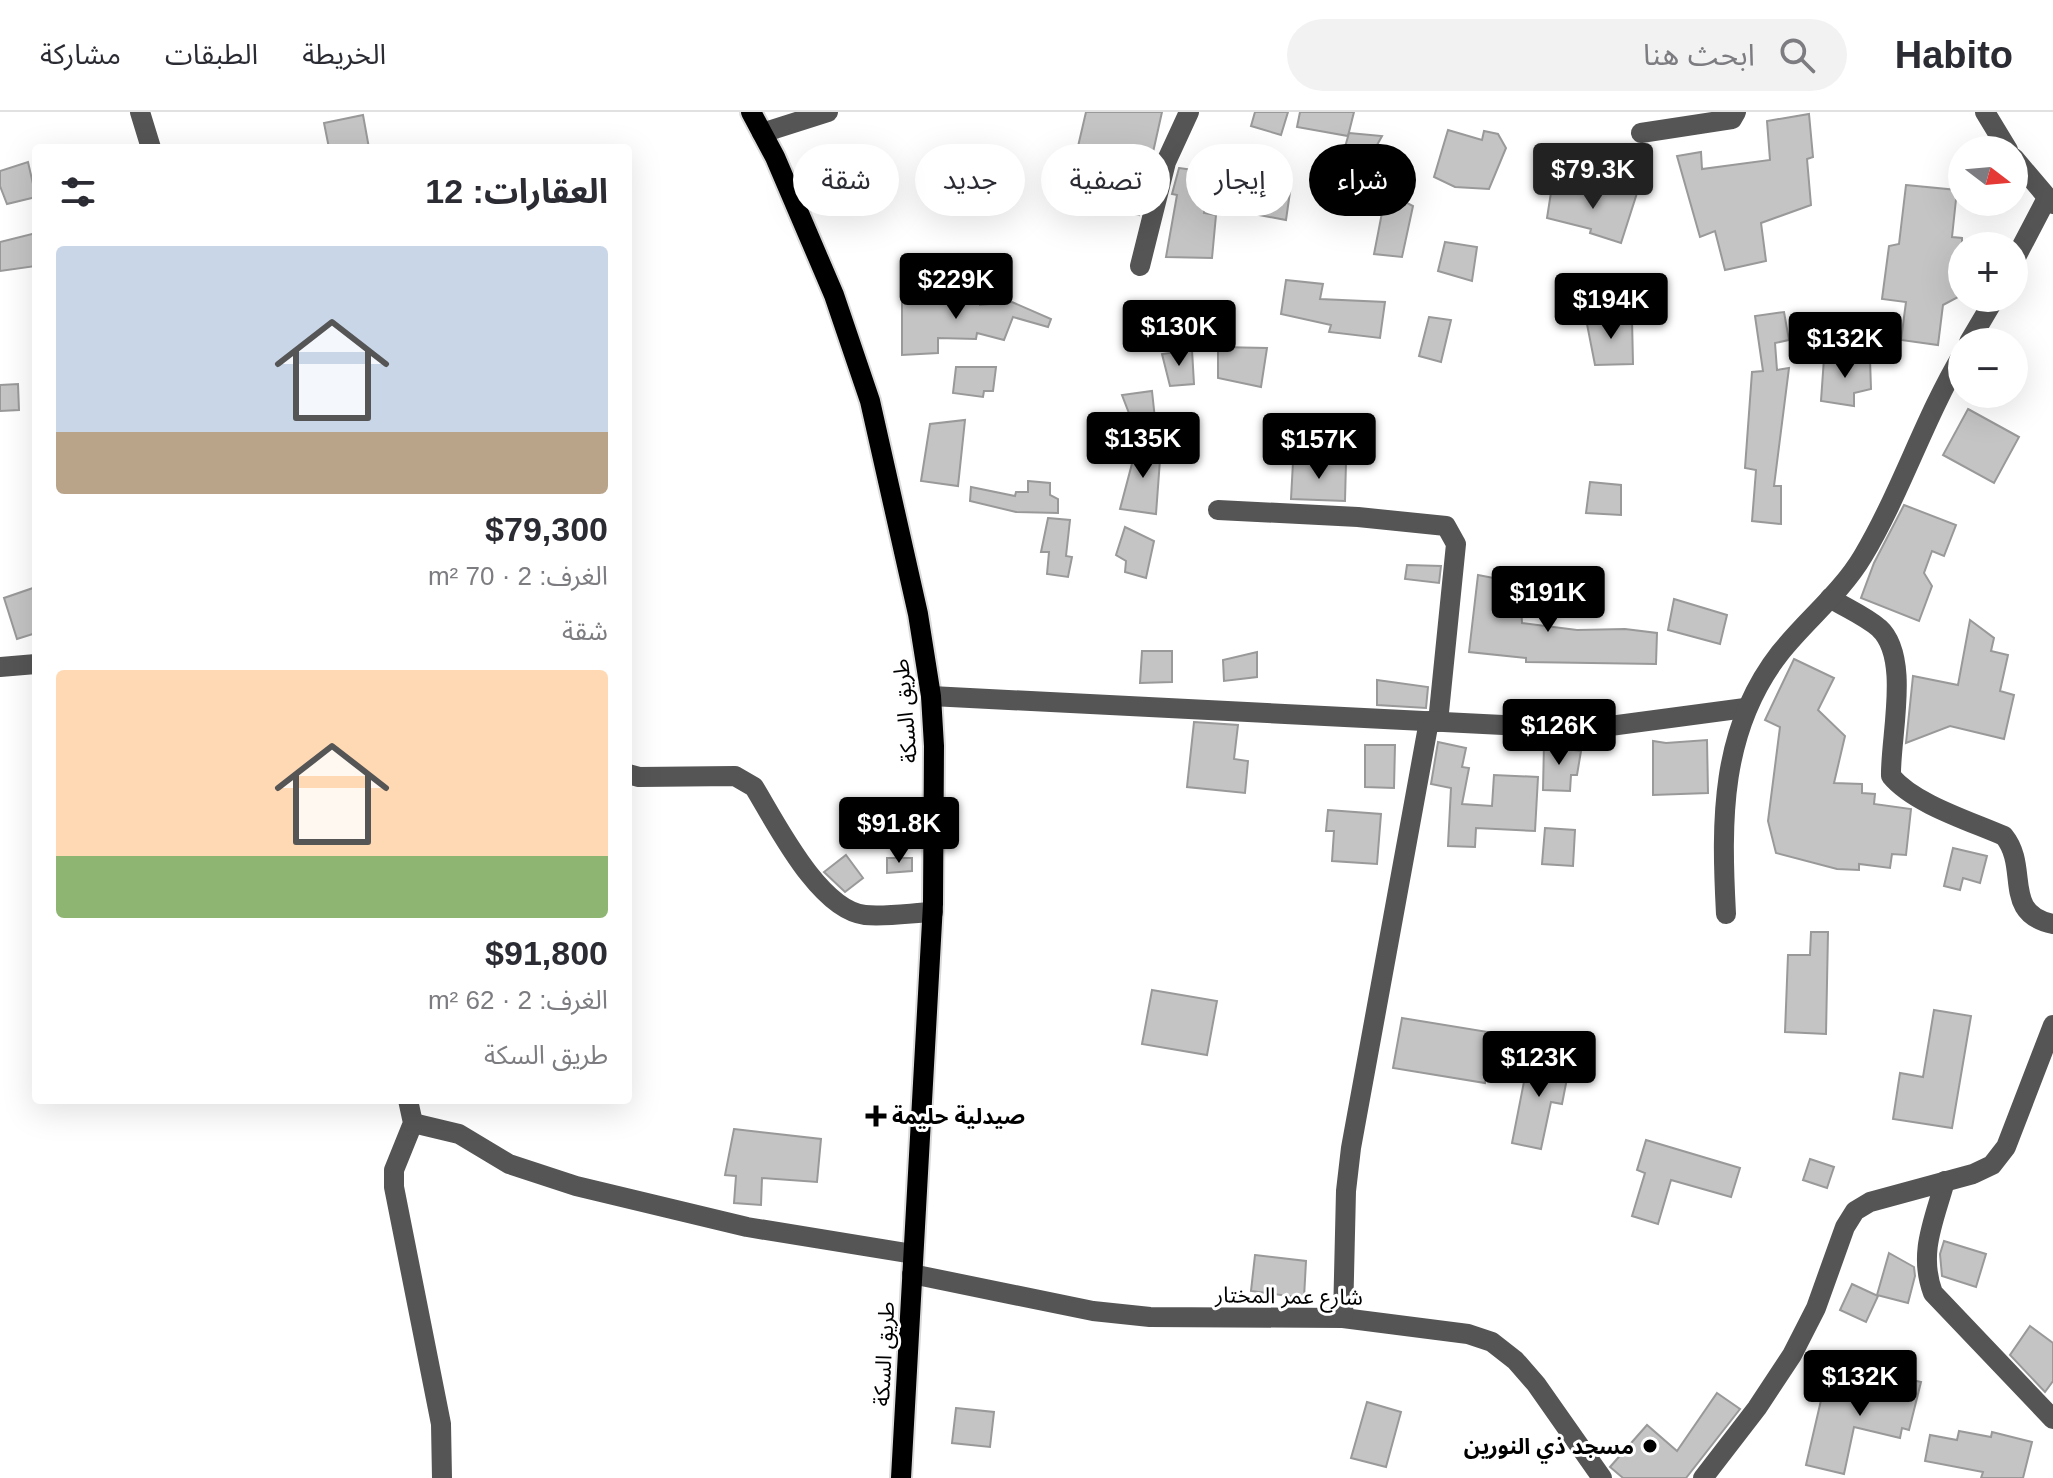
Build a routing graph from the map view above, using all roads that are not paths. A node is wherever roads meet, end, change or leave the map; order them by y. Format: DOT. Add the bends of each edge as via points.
graph roads {
  1 [pos="140,112"];
  2 [pos="751,112"];
  3 [pos="828,112"];
  4 [pos="1189,112"];
  5 [pos="1736,112"];
  6 [pos="1985,112"];
  7 [pos="762,133"];
  8 [pos="1641,133"];
  9 [pos="2000,136"];
  10 [pos="150,144"];
  11 [pos="2028,175"];
  12 [pos="2050,201"];
  13 [pos="2028,238"];
  14 [pos="1140,266"];
  15 [pos="1948,383"];
  16 [pos="1218,510"];
  17 [pos="1830,598"];
  18 [pos="32,664"];
  19 [pos="0,667"];
  20 [pos="931,696"];
  21 [pos="1745,708"];
  22 [pos="1434,721"];
  23 [pos="632,775"];
  24 [pos="933,912"];
  25 [pos="1726,914"];
  26 [pos="2053,924"];
  27 [pos="2053,1025"];
  28 [pos="409,1104"];
  29 [pos="413,1123"];
  30 [pos="1945,1181"];
  31 [pos="912,1264"];
  32 [pos="1343,1318"];
  33 [pos="2053,1419"];
  34 [pos="442,1478"];
  35 [pos="901,1478"];
  36 [pos="1602,1478"];
  37 [pos="1703,1478"];
  1 -- 10 [label="street"];
  2 -- 7 [label="main road, طريق السكة"];
  3 -- 7 [label="street"];
  4 -- 14 [label="street" via="1166,162"];
  5 -- 8 [label="street" via="1732,119 1714,124"];
  6 -- 9 [label="street"];
  7 -- 20 [label="main road, طريق السكة" via="834,295 870,401"];
  11 -- 12 [label="street"];
  12 -- 13 [label="street"];
  15 -- 17 [label="street" via="1884,520"];
  16 -- 22 [label="street" via="1446,526 1456,544"];
  17 -- 21 [label="street" via="1782,650"];
  17 -- 26 [label="street" via="1880,629 1891,646 1896,667 1891,776 1922,800 2004,836 2013,847 2026,911"];
  18 -- 19 [label="street"];
  20 -- 22 [label="street"];
  20 -- 24 [label="main road, طريق السكة"];
  21 -- 22 [label="street" via="1610,726"];
  21 -- 25 [label="street" via="1726,796"];
  22 -- 32 [label="street" via="1351,1148"];
  23 -- 24 [label="street" via="745,780 800,861 841,906 864,915"];
  24 -- 31 [label="main road, طريق السكة"];
  27 -- 30 [label="street" via="2006,1147 1992,1165"];
  28 -- 29 [label="street"];
  29 -- 31 [label="street, شارع عمر المختار" via="459,1134 509,1164 576,1186"];
  29 -- 34 [label="street" via="394,1170 394,1187 441,1424"];
  30 -- 33 [label="street" via="1926,1250 1925,1271 1933,1293"];
  30 -- 37 [label="street" via="1855,1211 1792,1355"];
  31 -- 32 [label="street, شارع عمر المختار" via="1093,1311 1150,1317"];
  31 -- 35 [label="main road, طريق السكة"];
  32 -- 36 [label="street, شارع عمر المختار" via="1468,1334 1492,1342 1536,1384"];
}
